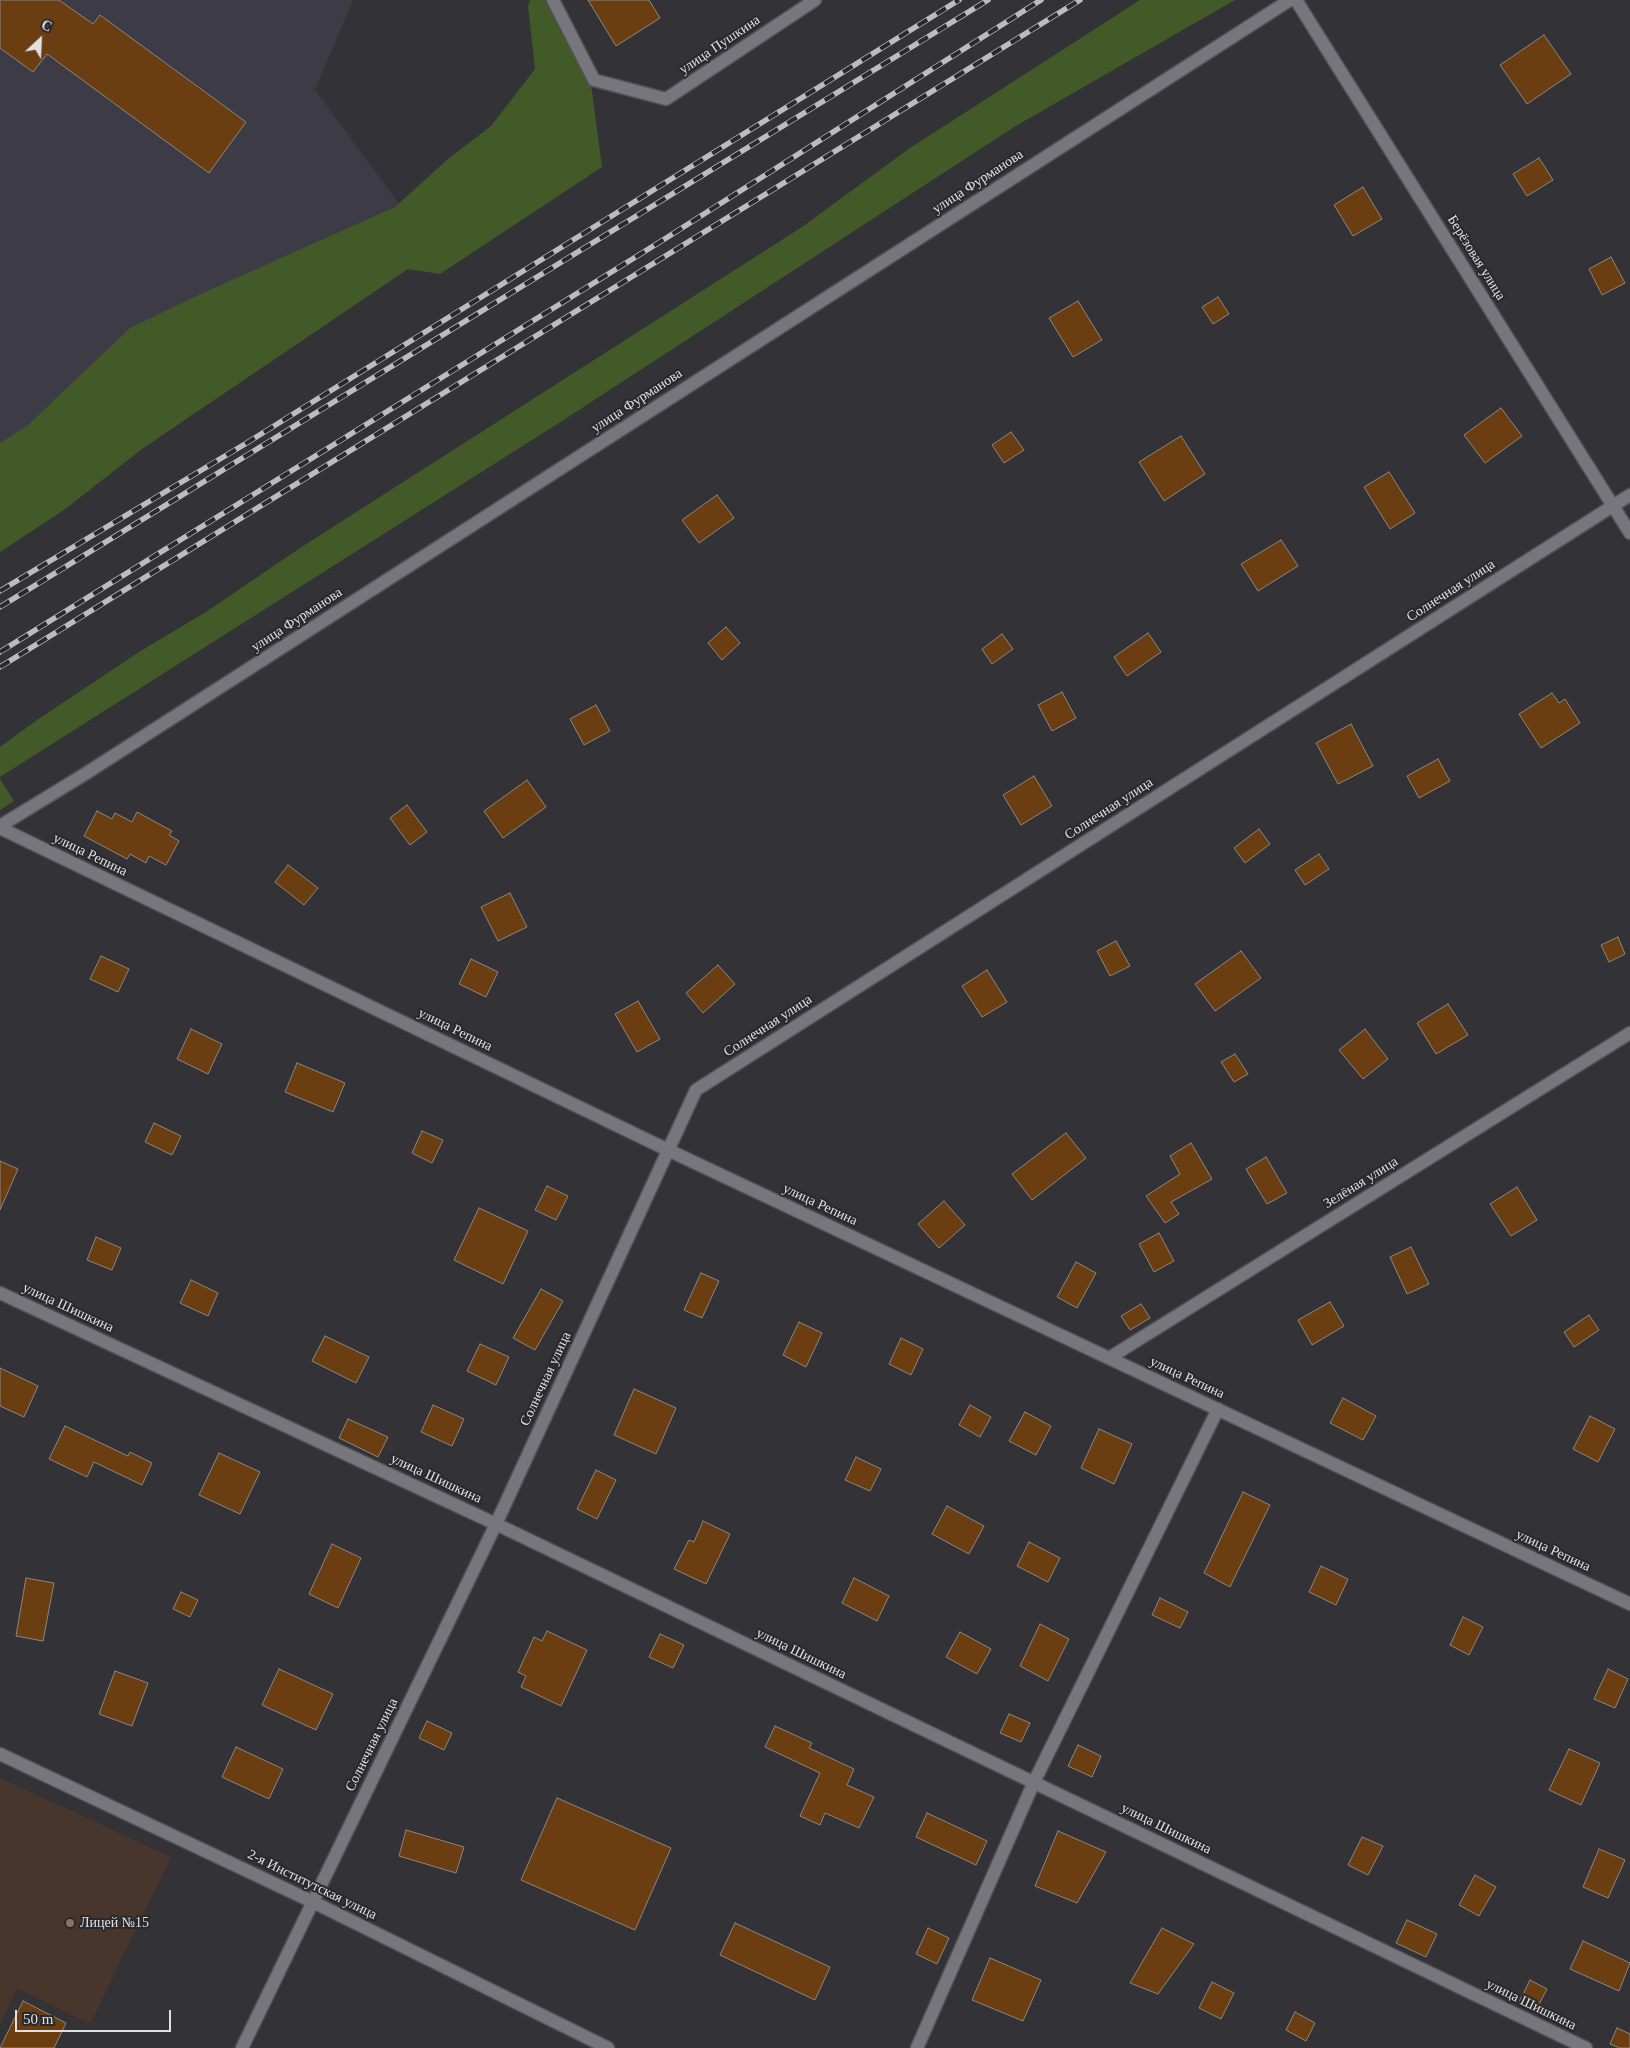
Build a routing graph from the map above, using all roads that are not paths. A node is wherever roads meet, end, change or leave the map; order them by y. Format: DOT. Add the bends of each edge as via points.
graph roads {
  1 [pos="553,0"];
  2 [pos="815,0"];
  3 [pos="1290,0"];
  4 [pos="1296,0"];
  5 [pos="1630,495"];
  6 [pos="1613,505"];
  7 [pos="1630,533"];
  8 [pos="0,827"];
  9 [pos="1630,1033"];
  10 [pos="668,1150"];
  11 [pos="0,1293"];
  12 [pos="1109,1358"];
  13 [pos="1218,1410"];
  14 [pos="496,1524"];
  15 [pos="1630,1604"];
  16 [pos="0,1754"];
  17 [pos="1034,1782"];
  18 [pos="313,1902"];
  19 [pos="242,2048"];
  20 [pos="608,2048"];
  21 [pos="917,2048"];
  22 [pos="1586,2048"];
  1 -- 2 [label="street, улица Пушкина" via="594,80 666,99"];
  3 -- 8 [label="street, улица Фурманова"];
  4 -- 6 [label="street, Берёзовая улица"];
  5 -- 6 [label="street, Солнечная улица"];
  6 -- 7 [label="street, Берёзовая улица"];
  6 -- 10 [label="street, Солнечная улица" via="696,1090"];
  8 -- 10 [label="street, улица Репина"];
  9 -- 12 [label="street, Зелёная улица"];
  10 -- 12 [label="street, улица Репина"];
  10 -- 14 [label="street, Солнечная улица"];
  11 -- 14 [label="street, улица Шишкина"];
  12 -- 13 [label="street, улица Репина"];
  13 -- 15 [label="street, улица Репина"];
  13 -- 17 [label="street"];
  14 -- 17 [label="street, улица Шишкина"];
  14 -- 18 [label="street, Солнечная улица"];
  16 -- 18 [label="street, 2-я Институтская улица"];
  17 -- 21 [label="street"];
  17 -- 22 [label="street, улица Шишкина"];
  18 -- 19 [label="street, Солнечная улица"];
  18 -- 20 [label="street, 2-я Институтская улица"];
}
